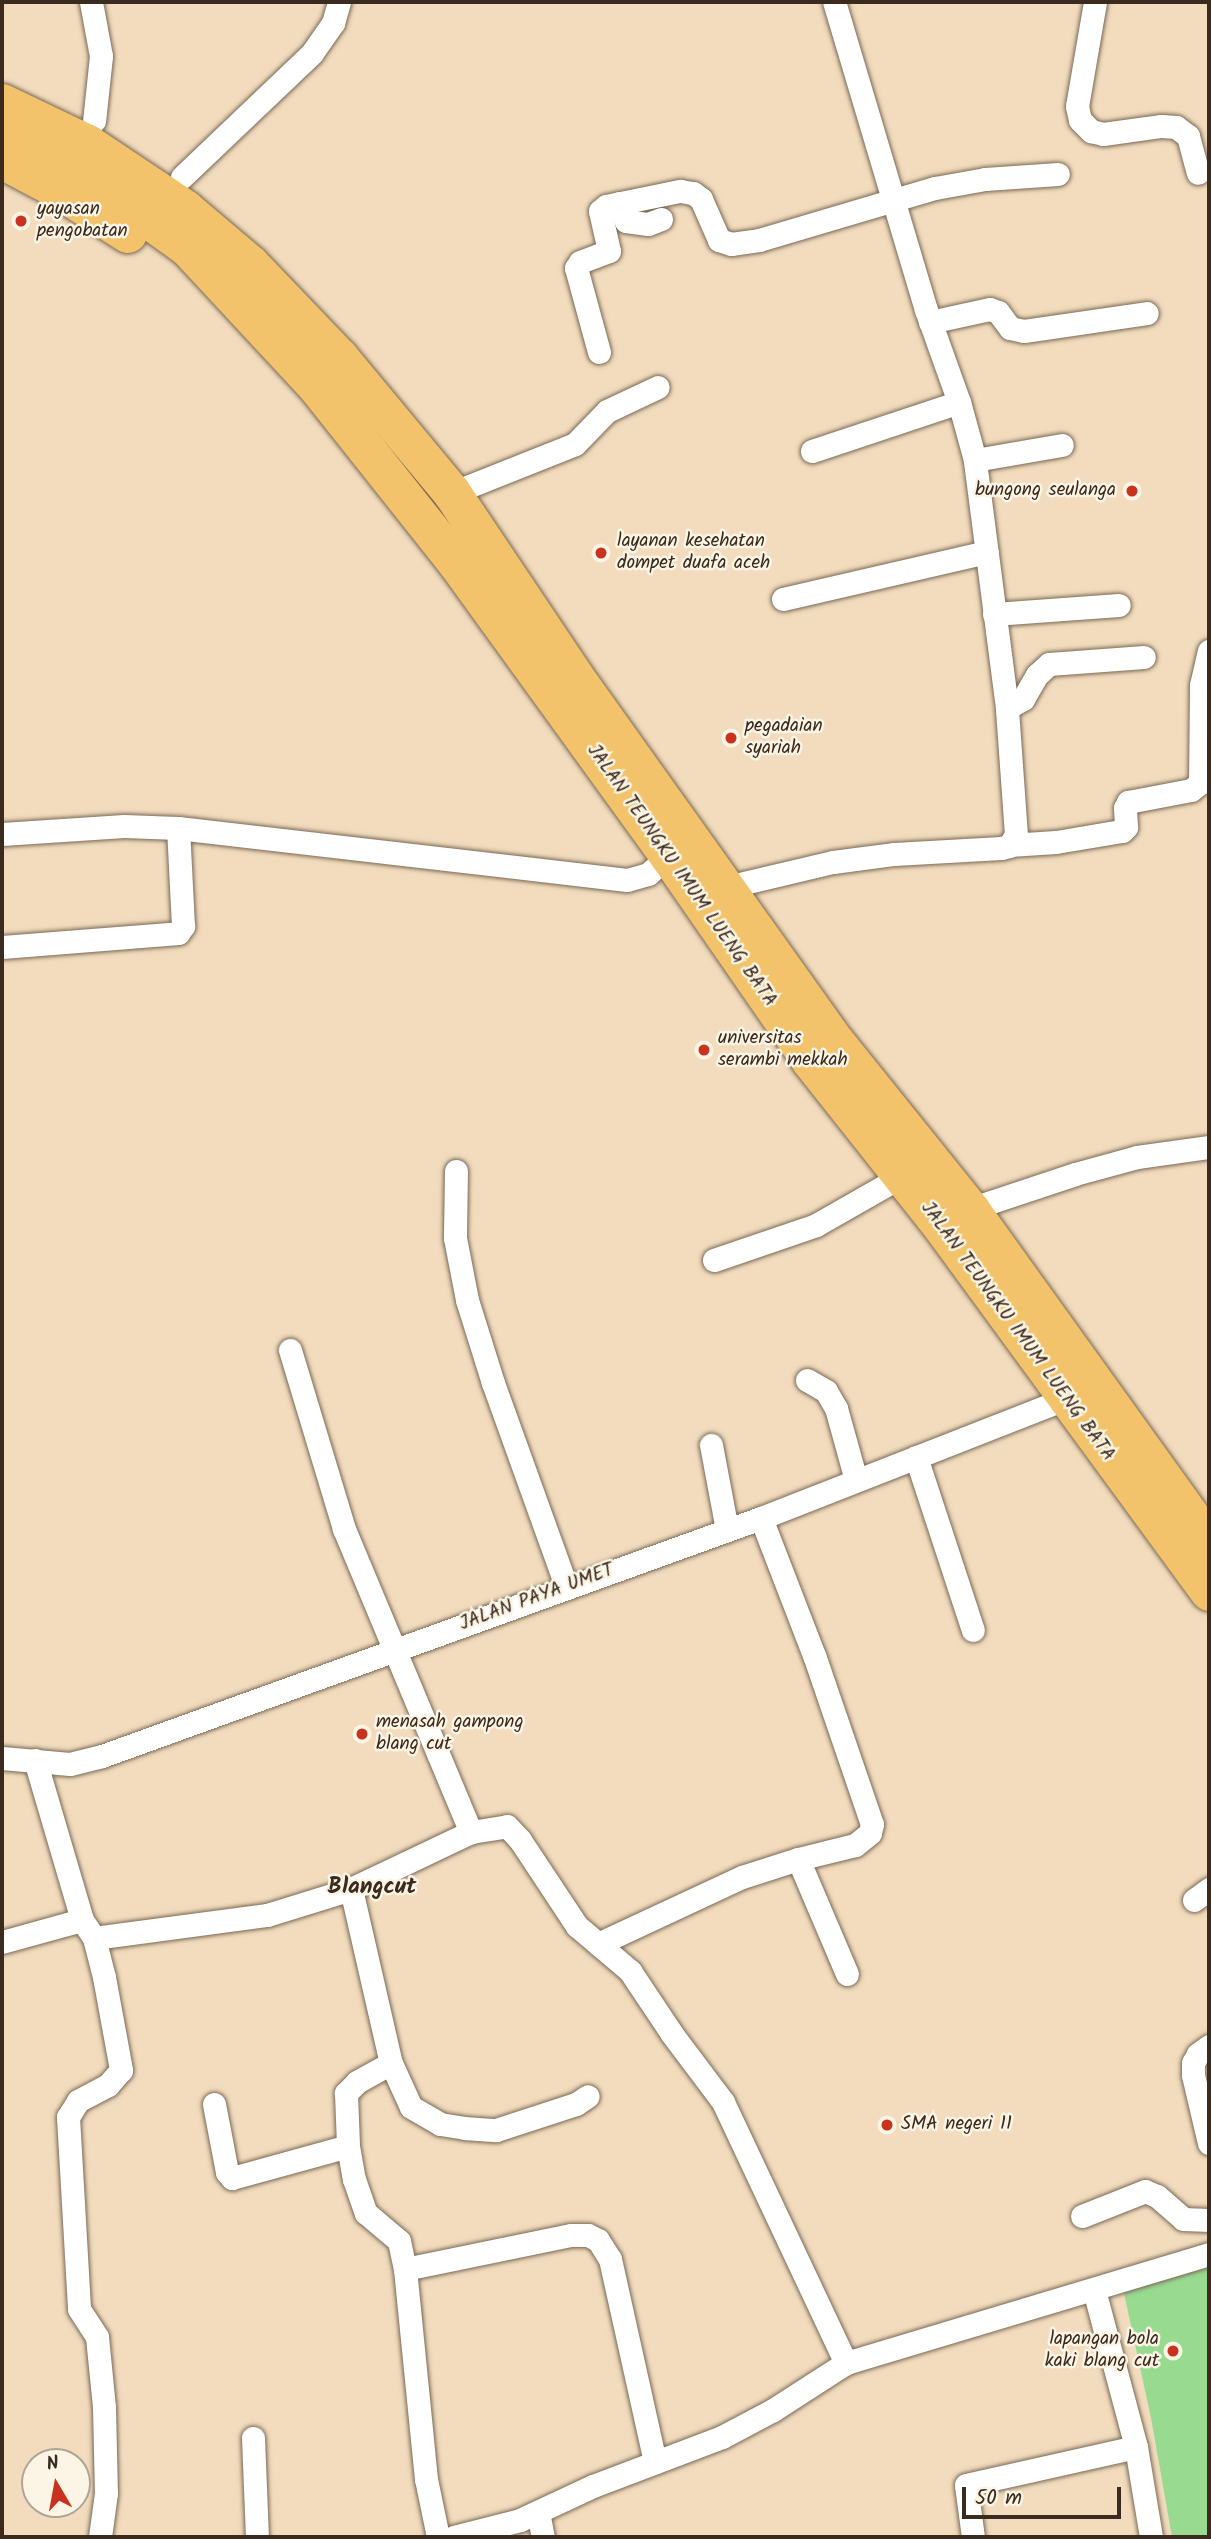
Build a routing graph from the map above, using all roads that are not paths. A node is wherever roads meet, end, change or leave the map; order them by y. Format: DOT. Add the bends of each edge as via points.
graph roads {
  1 [pos="91,2"];
  2 [pos="339,2"];
  3 [pos="834,2"];
  4 [pos="1095,2"];
  5 [pos="2,78"];
  6 [pos="2,103"];
  7 [pos="94,121"];
  8 [pos="2,132"];
  9 [pos="2,160"];
  10 [pos="1198,173"];
  11 [pos="1058,174"];
  12 [pos="182,177"];
  13 [pos="894,202"];
  14 [pos="619,203"];
  15 [pos="661,219"];
  16 [pos="238,275"];
  17 [pos="1147,313"];
  18 [pos="930,322"];
  19 [pos="310,350"];
  20 [pos="599,352"];
  21 [pos="659,387"];
  22 [pos="959,402"];
  23 [pos="1062,445"];
  24 [pos="812,451"];
  25 [pos="975,460"];
  26 [pos="452,493"];
  27 [pos="987,552"];
  28 [pos="783,598"];
  29 [pos="1119,605"];
  30 [pos="994,614"];
  31 [pos="1209,651"];
  32 [pos="1144,657"];
  33 [pos="1007,708"];
  34 [pos="178,828"];
  35 [pos="2,834"];
  36 [pos="1009,845"];
  37 [pos="669,856"];
  38 [pos="727,887"];
  39 [pos="2,947"];
  40 [pos="824,1052"];
  41 [pos="1209,1147"];
  42 [pos="456,1171"];
  43 [pos="902,1176"];
  44 [pos="970,1209"];
  45 [pos="714,1260"];
  46 [pos="290,1350"];
  47 [pos="807,1380"];
  48 [pos="1065,1399"];
  49 [pos="711,1445"];
  50 [pos="916,1457"];
  51 [pos="856,1480"];
  52 [pos="761,1518"];
  53 [pos="727,1530"];
  54 [pos="1209,1541"];
  55 [pos="567,1588"];
  56 [pos="1209,1592"];
  57 [pos="973,1630"];
  58 [pos="394,1649"];
  59 [pos="2,1758"];
  60 [pos="35,1760"];
  61 [pos="471,1832"];
  62 [pos="798,1859"];
  63 [pos="351,1889"];
  64 [pos="88,1929"];
  65 [pos="2,1942"];
  66 [pos="598,1944"];
  67 [pos="847,1973"];
  68 [pos="1209,2046"];
  69 [pos="391,2063"];
  70 [pos="589,2096"];
  71 [pos="214,2104"];
  72 [pos="1209,2143"];
  73 [pos="348,2146"];
  74 [pos="1082,2216"];
  75 [pos="1209,2220"];
  76 [pos="1209,2254"];
  77 [pos="405,2269"];
  78 [pos="1094,2290"];
  79 [pos="846,2363"];
  80 [pos="253,2438"];
  81 [pos="1136,2447"];
  82 [pos="655,2462"];
  83 [pos="538,2512"];
  84 [pos="100,2537"];
  85 [pos="257,2537"];
  86 [pos="438,2537"];
  87 [pos="454,2537"];
  88 [pos="543,2537"];
  89 [pos="973,2537"];
  90 [pos="1152,2537"];
  1 -- 7 [label="street" via="101,56"];
  2 -- 12 [label="street" via="333,23 312,53"];
  3 -- 13 [label="street"];
  4 -- 10 [label="street" via="1077,106 1080,120 1091,131 1103,134 1176,127 1188,136"];
  5 -- 7 [label="highway, JALAN TEUNGKU IMUM LUENG BATA"];
  6 -- 16 [label="highway" via="88,144 185,209"];
  7 -- 12 [label="highway, JALAN TEUNGKU IMUM LUENG BATA"];
  8 -- 16 [label="highway" via="45,151 188,248"];
  9 -- 19 [label="highway, JALAN TEUNGKU IMUM LUENG BATA" via="57,189"];
  11 -- 13 [label="street" via="985,179 935,188"];
  12 -- 19 [label="highway, JALAN TEUNGKU IMUM LUENG BATA" via="270,249 299,283 313,309"];
  13 -- 14 [label="street" via="731,244 719,240 701,199 693,193 680,191"];
  13 -- 18 [label="street"];
  14 -- 15 [label="street" via="626,221 648,224"];
  14 -- 20 [label="street" via="600,211 609,251 580,262 576,268"];
  16 -- 19 [label="highway, JALAN TEUNGKU IMUM LUENG BATA"];
  17 -- 18 [label="street" via="1024,331 1010,328 990,309"];
  18 -- 22 [label="street"];
  19 -- 26 [label="highway, JALAN TEUNGKU IMUM LUENG BATA"];
  19 -- 37 [label="highway, JALAN TEUNGKU IMUM LUENG BATA" via="458,566"];
  21 -- 26 [label="street" via="607,411 575,444"];
  22 -- 24 [label="street"];
  22 -- 25 [label="street"];
  23 -- 25 [label="street"];
  25 -- 27 [label="street"];
  26 -- 38 [label="highway, JALAN TEUNGKU IMUM LUENG BATA" via="573,674"];
  27 -- 28 [label="street"];
  27 -- 30 [label="street"];
  29 -- 30 [label="street"];
  30 -- 33 [label="street"];
  31 -- 36 [label="street" via="1201,685 1200,783 1191,790 1128,802 1122,831"];
  32 -- 33 [label="street" via="1049,664 1023,699"];
  33 -- 36 [label="street" via="1017,829"];
  34 -- 35 [label="street" via="124,826"];
  34 -- 37 [label="street" via="627,880 648,874"];
  34 -- 39 [label="street" via="183,926 178,933"];
  36 -- 38 [label="street" via="833,862"];
  37 -- 40 [label="highway, JALAN TEUNGKU IMUM LUENG BATA"];
  38 -- 40 [label="highway, JALAN TEUNGKU IMUM LUENG BATA"];
  40 -- 43 [label="highway, JALAN TEUNGKU IMUM LUENG BATA"];
  40 -- 44 [label="highway, JALAN TEUNGKU IMUM LUENG BATA"];
  41 -- 44 [label="street" via="1137,1157"];
  42 -- 55 [label="street" via="455,1238 467,1300"];
  43 -- 45 [label="street" via="816,1225"];
  43 -- 48 [label="highway, JALAN TEUNGKU IMUM LUENG BATA"];
  44 -- 54 [label="highway, JALAN TEUNGKU IMUM LUENG BATA"];
  46 -- 58 [label="street" via="344,1529"];
  47 -- 51 [label="street" via="826,1391 836,1408"];
  48 -- 50 [label="street, JALAN PAYA UMET"];
  48 -- 56 [label="highway, JALAN TEUNGKU IMUM LUENG BATA"];
  49 -- 53 [label="street"];
  50 -- 51 [label="street, JALAN PAYA UMET"];
  50 -- 57 [label="street"];
  51 -- 52 [label="street, JALAN PAYA UMET"];
  52 -- 53 [label="street, JALAN PAYA UMET"];
  52 -- 62 [label="street" via="872,1824 870,1833 855,1845"];
  53 -- 55 [label="street, JALAN PAYA UMET"];
  55 -- 58 [label="street, JALAN PAYA UMET"];
  58 -- 60 [label="street, JALAN PAYA UMET" via="102,1756 70,1764"];
  58 -- 61 [label="street"];
  59 -- 60 [label="street, JALAN PAYA UMET"];
  60 -- 64 [label="street"];
  61 -- 63 [label="street"];
  61 -- 66 [label="street" via="507,1826 577,1926"];
  62 -- 66 [label="street" via="742,1877"];
  62 -- 67 [label="street"];
  63 -- 64 [label="street" via="267,1915"];
  63 -- 69 [label="street"];
  64 -- 65 [label="street"];
  64 -- 84 [label="street" via="113,2016 121,2070 108,2085 78,2101 68,2117 79,2309 97,2337 104,2407 106,2482"];
  66 -- 79 [label="street" via="630,1971 723,2102"];
  68 -- 72 [label="street" via="1198,2054 1194,2075"];
  69 -- 70 [label="street" via="411,2107 440,2124 496,2130"];
  69 -- 73 [label="street" via="346,2093"];
  71 -- 73 [label="street" via="232,2178"];
  73 -- 77 [label="street" via="366,2213 399,2241"];
  74 -- 75 [label="street" via="1146,2191 1183,2220"];
  76 -- 78 [label="street"];
  77 -- 82 [label="street" via="571,2235 598,2240 610,2259"];
  77 -- 86 [label="street" via="426,2479"];
  78 -- 79 [label="street"];
  78 -- 81 [label="street"];
  79 -- 82 [label="street" via="752,2422"];
  80 -- 85 [label="street"];
  81 -- 89 [label="street" via="966,2485"];
  81 -- 90 [label="street"];
  82 -- 83 [label="street"];
  83 -- 87 [label="street" via="498,2528"];
  83 -- 88 [label="street"];
}
